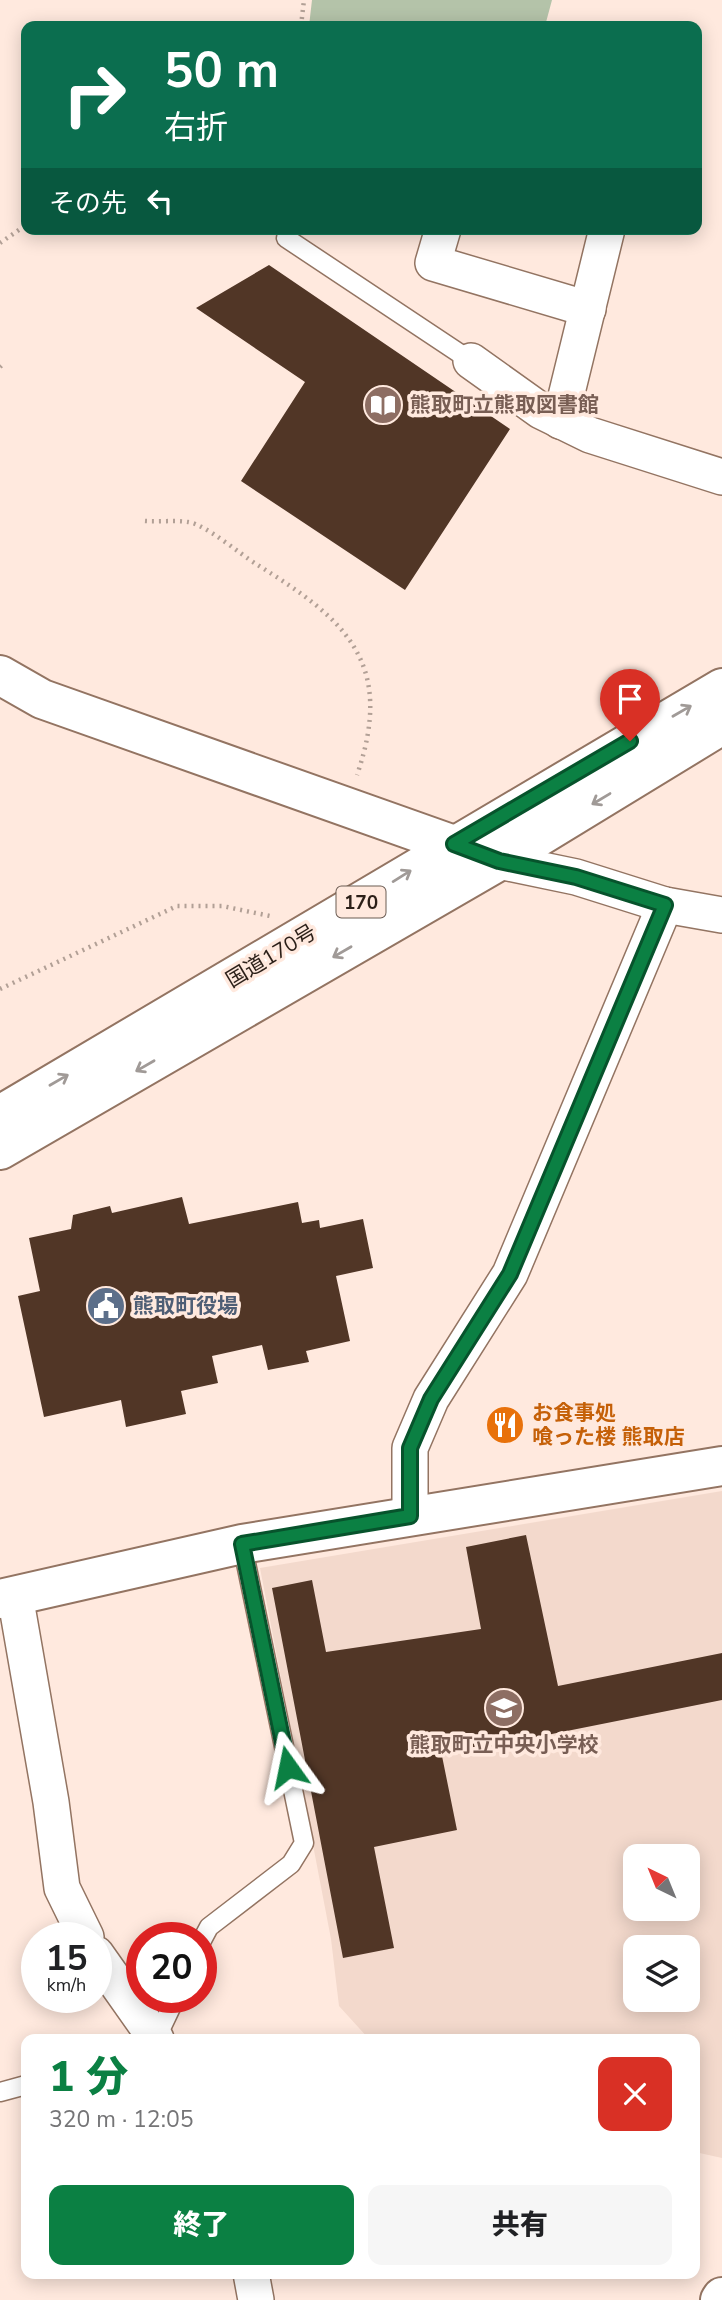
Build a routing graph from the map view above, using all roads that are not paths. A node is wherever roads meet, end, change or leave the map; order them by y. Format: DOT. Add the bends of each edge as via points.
graph roads {
  1 [pos="441,235"];
  2 [pos="606,235"];
  3 [pos="286,238"];
  4 [pos="588,309"];
  5 [pos="471,361"];
  6 [pos="560,421"];
  7 [pos="722,477"];
  8 [pos="0,675"];
  9 [pos="722,688"];
  10 [pos="722,725"];
  11 [pos="454,844"];
  12 [pos="499,861"];
  13 [pos="665,905"];
  14 [pos="722,915"];
  15 [pos="0,1115"];
  16 [pos="0,1150"];
  17 [pos="722,1466"];
  18 [pos="410,1516"];
  19 [pos="242,1544"];
  20 [pos="8,1597"];
  21 [pos="79,1922"];
  22 [pos="216,1922"];
  23 [pos="112,1977"];
  24 [pos="168,2013"];
  25 [pos="152,2034"];
  26 [pos="158,2034"];
  27 [pos="21,2086"];
  28 [pos="0,2092"];
  29 [pos="252,2279"];
  30 [pos="256,2300"];
  1 -- 4 [label="street" via="433,263"];
  2 -- 4 [label="street"];
  3 -- 5 [label="lane"];
  4 -- 6 [label="street"];
  5 -- 6 [label="street"];
  6 -- 7 [label="street" via="590,436"];
  8 -- 11 [label="main road" via="42,699"];
  11 -- 9 [label="main road, 国道170号 / 170, one-way"];
  10 -- 12 [label="main road, 国道170号 / 170, one-way"];
  11 -- 12 [label="main road"];
  15 -- 11 [label="main road, 国道170号 / 170, one-way"];
  12 -- 13 [label="street" via="576,877"];
  12 -- 16 [label="main road, 国道170号 / 170, one-way"];
  13 -- 14 [label="street"];
  13 -- 18 [label="street" via="510,1274 431,1399 410,1448"];
  17 -- 18 [label="main road"];
  18 -- 19 [label="main road"];
  19 -- 20 [label="main road"];
  19 -- 22 [label="lane" via="304,1843 292,1864"];
  20 -- 21 [label="street" via="51,1802 62,1888"];
  23 -- 25 [label="street"];
  24 -- 26 [label="lane"];
  27 -- 28 [label="lane"];
  29 -- 30 [label="street"];
}
